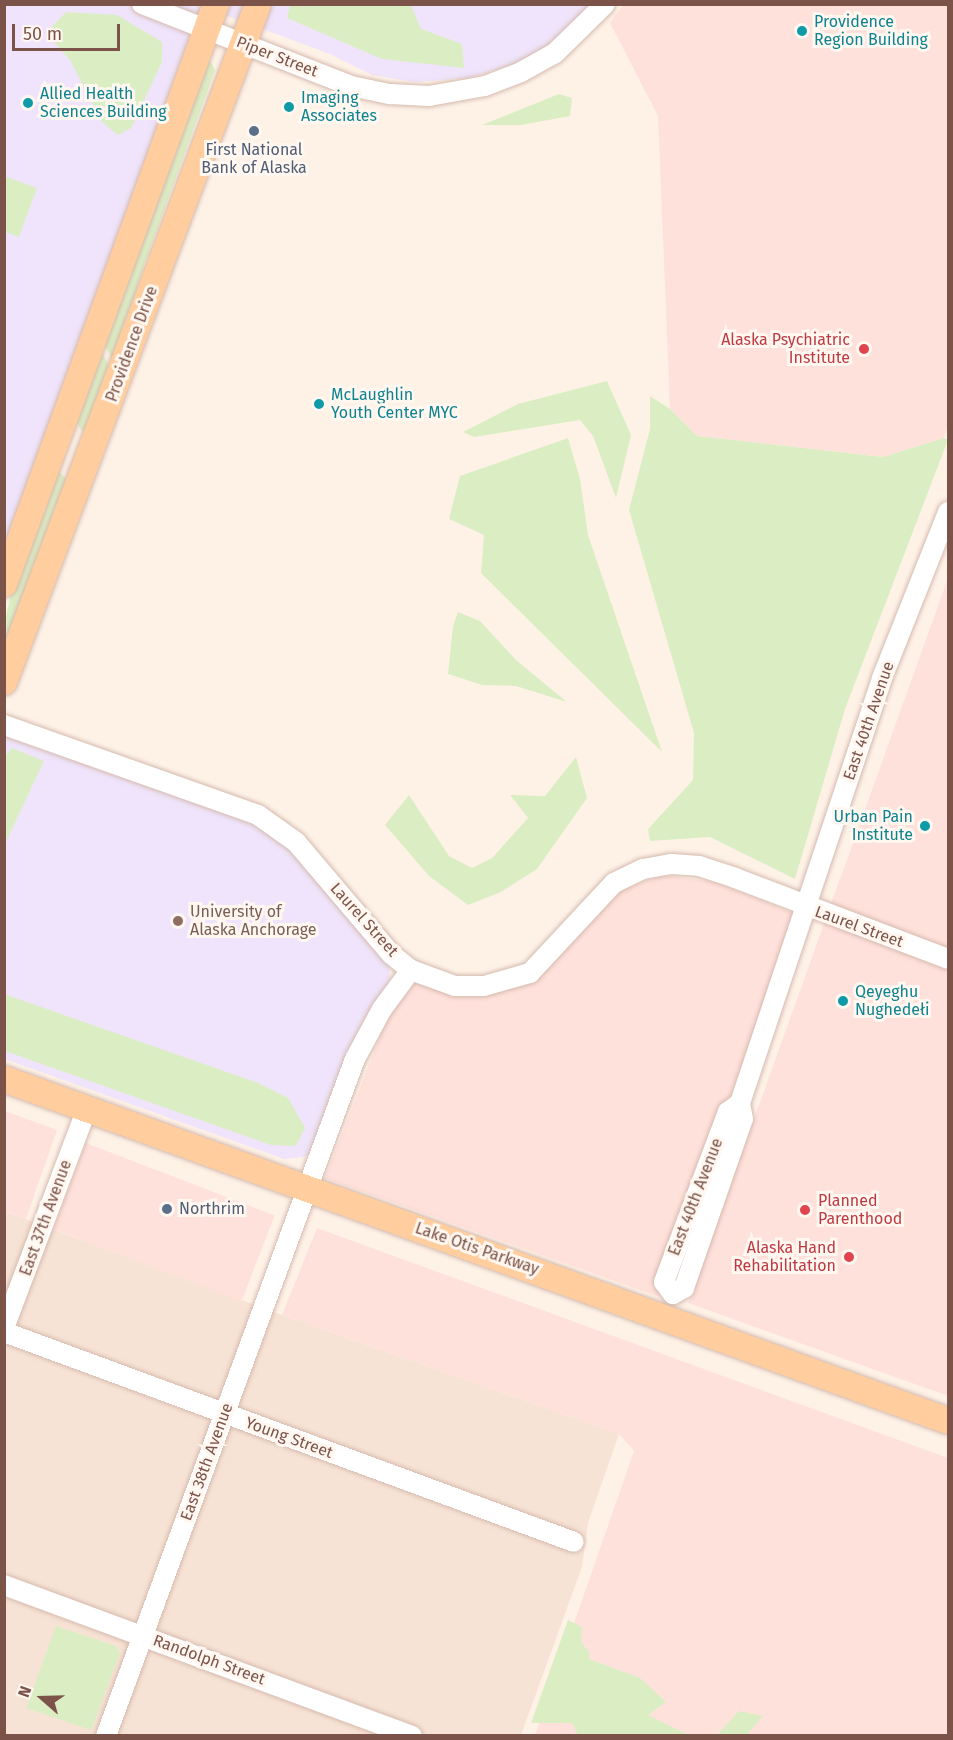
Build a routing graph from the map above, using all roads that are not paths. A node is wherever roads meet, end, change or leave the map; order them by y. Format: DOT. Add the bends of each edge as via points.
graph roads {
  1 [pos="142,4"];
  2 [pos="216,4"];
  3 [pos="258,4"];
  4 [pos="605,4"];
  5 [pos="207,30"];
  6 [pos="244,44"];
  7 [pos="54,446"];
  8 [pos="90,458"];
  9 [pos="948,512"];
  10 [pos="4,584"];
  11 [pos="4,682"];
  12 [pos="4,725"];
  13 [pos="807,908"];
  14 [pos="948,959"];
  15 [pos="411,970"];
  16 [pos="4,1079"];
  17 [pos="87,1108"];
  18 [pos="309,1188"];
  19 [pos="670,1306"];
  20 [pos="4,1330"];
  21 [pos="224,1414"];
  22 [pos="948,1421"];
  23 [pos="574,1542"];
  24 [pos="4,1585"];
  25 [pos="143,1635"];
  26 [pos="361,1727"];
  27 [pos="106,1736"];
  28 [pos="412,1736"];
  1 -- 5 [label="street, Piper Street"];
  2 -- 5 [label="main road"];
  3 -- 6 [label="main road, Providence Drive"];
  4 -- 6 [label="street, Piper Street" via="554,54 485,86 445,94 390,94 351,86"];
  5 -- 6 [label="street, Piper Street"];
  5 -- 7 [label="main road"];
  6 -- 8 [label="main road, Providence Drive"];
  7 -- 8 [label="main road"];
  7 -- 10 [label="main road"];
  8 -- 11 [label="main road, Providence Drive"];
  9 -- 13 [label="street, East 40th Avenue" via="882,678"];
  12 -- 15 [label="street, Laurel Street" via="258,815 296,842 392,954"];
  13 -- 14 [label="street, Laurel Street"];
  13 -- 15 [label="street, Laurel Street" via="699,866 672,864 643,869 614,883 530,973 484,986 455,986"];
  13 -- 19 [label="street, East 40th Avenue" via="740,1103 743,1119 684,1288"];
  15 -- 18 [label="street, East 38th Avenue" via="382,1009 355,1059"];
  16 -- 17 [label="main road, Lake Otis Parkway"];
  17 -- 18 [label="main road, Lake Otis Parkway"];
  17 -- 20 [label="street, East 37th Avenue"];
  18 -- 19 [label="main road, Lake Otis Parkway"];
  18 -- 21 [label="street, East 38th Avenue"];
  19 -- 22 [label="main road, Lake Otis Parkway"];
  20 -- 21 [label="street, Young Street"];
  21 -- 23 [label="street, Young Street"];
  21 -- 25 [label="street, East 38th Avenue"];
  24 -- 25 [label="street, Randolph Street"];
  25 -- 26 [label="street, Randolph Street"];
  25 -- 27 [label="street, East 38th Avenue"];
  26 -- 28 [label="street, Randolph Street"];
}
